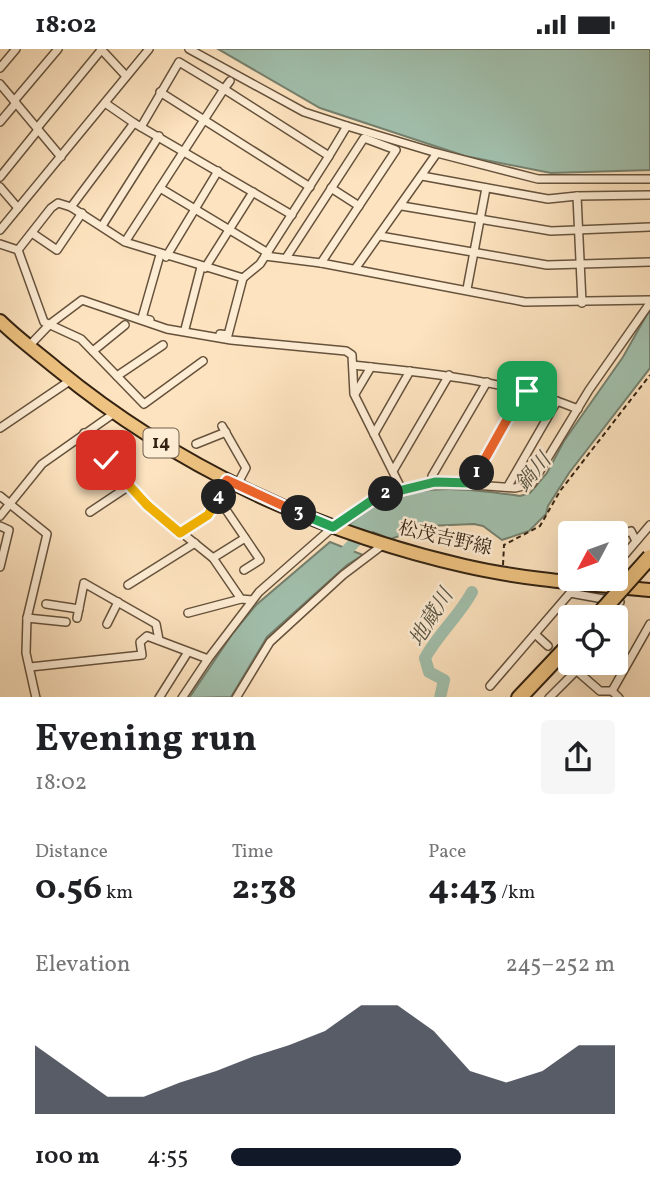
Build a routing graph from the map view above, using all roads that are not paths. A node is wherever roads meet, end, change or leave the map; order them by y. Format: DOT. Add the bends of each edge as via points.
graph roads {
  1 [pos="58,49"];
  2 [pos="102,49"];
  3 [pos="149,49"];
  4 [pos="189,49"];
  5 [pos="14,50"];
  6 [pos="0,68"];
  7 [pos="126,76"];
  8 [pos="230,81"];
  9 [pos="0,84"];
  10 [pos="224,89"];
  11 [pos="160,92"];
  12 [pos="15,102"];
  13 [pos="105,103"];
  14 [pos="204,121"];
  15 [pos="0,123"];
  16 [pos="138,125"];
  17 [pos="348,126"];
  18 [pos="38,129"];
  19 [pos="159,137"];
  20 [pos="185,151"];
  21 [pos="437,153"];
  22 [pos="329,156"];
  23 [pos="61,157"];
  24 [pos="218,171"];
  25 [pos="422,176"];
  26 [pos="0,177"];
  27 [pos="650,179"];
  28 [pos="0,187"];
  29 [pos="310,187"];
  30 [pos="160,188"];
  31 [pos="331,188"];
  32 [pos="486,188"];
  33 [pos="253,192"];
  34 [pos="650,195"];
  35 [pos="577,196"];
  36 [pos="359,206"];
  37 [pos="402,206"];
  38 [pos="71,207"];
  39 [pos="18,208"];
  40 [pos="195,209"];
  41 [pos="82,213"];
  42 [pos="292,215"];
  43 [pos="480,220"];
  44 [pos="102,226"];
  45 [pos="650,227"];
  46 [pos="0,230"];
  47 [pos="229,230"];
  48 [pos="579,230"];
  49 [pos="32,233"];
  50 [pos="380,236"];
  51 [pos="125,242"];
  52 [pos="0,244"];
  53 [pos="19,250"];
  54 [pos="474,251"];
  55 [pos="266,254"];
  56 [pos="163,256"];
  57 [pos="286,258"];
  58 [pos="650,262"];
  59 [pos="321,263"];
  60 [pos="580,264"];
  61 [pos="203,268"];
  62 [pos="355,269"];
  63 [pos="243,278"];
  64 [pos="467,289"];
  65 [pos="650,301"];
  66 [pos="582,303"];
  67 [pos="50,324"];
  68 [pos="125,325"];
  69 [pos="3,328"];
  70 [pos="185,329"];
  71 [pos="163,345"];
  72 [pos="29,346"];
  73 [pos="93,351"];
  74 [pos="203,361"];
  75 [pos="353,365"];
  76 [pos="371,367"];
  77 [pos="410,371"];
  78 [pos="449,375"];
  79 [pos="117,376"];
  80 [pos="71,380"];
  81 [pos="486,382"];
  82 [pos="523,391"];
  83 [pos="354,394"];
  84 [pos="557,401"];
  85 [pos="578,409"];
  86 [pos="113,414"];
  87 [pos="0,428"];
  88 [pos="84,433"];
  89 [pos="374,434"];
  90 [pos="196,444"];
  91 [pos="393,471"];
  92 [pos="232,482"];
  93 [pos="432,483"];
  94 [pos="472,483"];
  95 [pos="128,486"];
  96 [pos="508,487"];
  97 [pos="402,489"];
  98 [pos="0,496"];
  99 [pos="218,498"];
  100 [pos="11,503"];
  101 [pos="90,512"];
  102 [pos="0,516"];
  103 [pos="650,525"];
  104 [pos="0,526"];
  105 [pos="339,529"];
  106 [pos="628,532"];
  107 [pos="180,533"];
  108 [pos="245,538"];
  109 [pos="636,541"];
  110 [pos="195,543"];
  111 [pos="384,544"];
  112 [pos="628,551"];
  113 [pos="650,557"];
  114 [pos="213,558"];
  115 [pos="0,567"];
  116 [pos="244,570"];
  117 [pos="558,579"];
  118 [pos="128,585"];
  119 [pos="628,586"];
  120 [pos="650,590"];
  121 [pos="241,599"];
  122 [pos="251,600"];
  123 [pos="118,601"];
  124 [pos="620,602"];
  125 [pos="46,604"];
  126 [pos="607,605"];
  127 [pos="79,609"];
  128 [pos="188,613"];
  129 [pos="27,618"];
  130 [pos="77,618"];
  131 [pos="65,622"];
  132 [pos="107,624"];
  133 [pos="650,624"];
  134 [pos="534,634"];
  135 [pos="159,640"];
  136 [pos="548,646"];
  137 [pos="188,652"];
  138 [pos="558,657"];
  139 [pos="208,659"];
  140 [pos="30,667"];
  141 [pos="567,675"];
  142 [pos="582,675"];
  143 [pos="490,686"];
  144 [pos="600,691"];
  145 [pos="612,691"];
  146 [pos="36,697"];
  147 [pos="160,697"];
  148 [pos="184,697"];
  149 [pos="237,697"];
  150 [pos="520,697"];
  151 [pos="550,697"];
  152 [pos="594,697"];
  153 [pos="618,697"];
  1 -- 12 [label="street"];
  2 -- 7 [label="street"];
  2 -- 18 [label="street"];
  3 -- 7 [label="street"];
  4 -- 17 [label="street" via="304,112"];
  5 -- 6 [label="street"];
  7 -- 13 [label="street"];
  8 -- 10 [label="street"];
  9 -- 12 [label="street"];
  10 -- 11 [label="street" via="179,62"];
  10 -- 14 [label="street"];
  10 -- 22 [label="street"];
  11 -- 14 [label="street"];
  11 -- 16 [label="street"];
  12 -- 15 [label="street"];
  12 -- 18 [label="street"];
  13 -- 16 [label="street"];
  13 -- 23 [label="street"];
  14 -- 20 [label="street"];
  14 -- 29 [label="street"];
  16 -- 19 [label="street"];
  16 -- 38 [label="street"];
  17 -- 21 [label="street"];
  17 -- 22 [label="street"];
  18 -- 23 [label="street"];
  18 -- 26 [label="street"];
  19 -- 20 [label="street"];
  19 -- 44 [label="street"];
  20 -- 24 [label="street"];
  20 -- 30 [label="street"];
  21 -- 25 [label="street"];
  21 -- 27 [label="street" via="537,179"];
  22 -- 29 [label="street"];
  23 -- 39 [label="street"];
  24 -- 33 [label="street"];
  24 -- 40 [label="street"];
  25 -- 32 [label="street"];
  25 -- 37 [label="street"];
  28 -- 39 [label="street"];
  29 -- 42 [label="street"];
  30 -- 40 [label="street"];
  30 -- 51 [label="street"];
  31 -- 36 [label="street"];
  31 -- 36 [label="street" via="364,138 396,150"];
  31 -- 57 [label="street"];
  32 -- 35 [label="street" via="548,199"];
  32 -- 43 [label="street"];
  33 -- 42 [label="street"];
  33 -- 47 [label="street"];
  34 -- 35 [label="street"];
  35 -- 48 [label="street"];
  36 -- 59 [label="street"];
  37 -- 43 [label="street"];
  37 -- 50 [label="street"];
  38 -- 41 [label="street"];
  38 -- 49 [label="street" via="58,203"];
  39 -- 46 [label="street"];
  40 -- 47 [label="street"];
  40 -- 56 [label="street"];
  41 -- 44 [label="street"];
  41 -- 49 [label="street" via="57,250"];
  42 -- 55 [label="street"];
  43 -- 48 [label="street" via="551,231"];
  43 -- 54 [label="street"];
  44 -- 51 [label="street"];
  45 -- 48 [label="street"];
  47 -- 55 [label="street"];
  47 -- 61 [label="street"];
  48 -- 60 [label="street"];
  49 -- 53 [label="street"];
  50 -- 54 [label="street"];
  50 -- 62 [label="street"];
  51 -- 56 [label="street"];
  52 -- 53 [label="street"];
  53 -- 67 [label="street" via="44,322"];
  54 -- 60 [label="street" via="547,265"];
  54 -- 64 [label="street"];
  55 -- 57 [label="street"];
  55 -- 63 [label="street"];
  56 -- 61 [label="street"];
  56 -- 70 [label="street" via="142,318"];
  57 -- 59 [label="street"];
  58 -- 60 [label="street"];
  59 -- 62 [label="street"];
  60 -- 66 [label="street"];
  61 -- 63 [label="street"];
  61 -- 70 [label="street"];
  62 -- 64 [label="street"];
  63 -- 70 [label="street" via="228,335"];
  64 -- 66 [label="street" via="525,302"];
  65 -- 66 [label="street"];
  65 -- 85 [label="street"];
  67 -- 72 [label="street"];
  67 -- 73 [label="street" via="81,339"];
  67 -- 75 [label="street" via="88,300 167,329 346,351 352,355"];
  68 -- 73 [label="street"];
  69 -- 72 [label="main road, 松茂吉野線 / 14"];
  71 -- 79 [label="street"];
  72 -- 80 [label="main road, 松茂吉野線 / 14"];
  73 -- 79 [label="street"];
  74 -- 79 [label="street" via="144,404"];
  75 -- 76 [label="street"];
  75 -- 83 [label="street"];
  76 -- 77 [label="street"];
  76 -- 83 [label="street"];
  77 -- 78 [label="street"];
  77 -- 89 [label="street"];
  78 -- 81 [label="street"];
  78 -- 91 [label="street"];
  80 -- 86 [label="main road, 松茂吉野線 / 14"];
  80 -- 87 [label="street"];
  81 -- 82 [label="street"];
  81 -- 93 [label="street"];
  82 -- 84 [label="street"];
  82 -- 94 [label="street"];
  83 -- 89 [label="street"];
  84 -- 85 [label="street"];
  84 -- 96 [label="street"];
  85 -- 96 [label="street" via="532,484"];
  86 -- 88 [label="street"];
  86 -- 92 [label="main road, 松茂吉野線 / 14"];
  88 -- 95 [label="street"];
  88 -- 100 [label="street" via="42,464"];
  89 -- 91 [label="street"];
  90 -- 92 [label="street" via="224,429 246,468"];
  91 -- 97 [label="street"];
  92 -- 99 [label="street"];
  92 -- 105 [label="main road, 松茂吉野線 / 14"];
  93 -- 94 [label="street"];
  93 -- 97 [label="street"];
  94 -- 96 [label="street"];
  95 -- 101 [label="street"];
  95 -- 107 [label="street"];
  97 -- 105 [label="street" via="374,499"];
  98 -- 100 [label="street"];
  99 -- 107 [label="street" via="208,515"];
  99 -- 108 [label="street"];
  100 -- 102 [label="street"];
  100 -- 129 [label="street" via="47,534"];
  103 -- 109 [label="street"];
  104 -- 115 [label="street" via="9,530"];
  105 -- 111 [label="main road, 松茂吉野線 / 14"];
  105 -- 122 [label="street"];
  106 -- 109 [label="street"];
  107 -- 110 [label="street"];
  108 -- 114 [label="street"];
  108 -- 116 [label="street" via="260,560"];
  109 -- 112 [label="street"];
  110 -- 114 [label="street"];
  110 -- 118 [label="street"];
  111 -- 117 [label="main road, 松茂吉野線 / 14" via="467,566"];
  111 -- 149 [label="street" via="270,642"];
  113 -- 126 [label="highway, bridge"];
  114 -- 121 [label="street"];
  119 -- 120 [label="main road, 松茂吉野線 / 14"];
  121 -- 122 [label="street"];
  121 -- 128 [label="street"];
  122 -- 139 [label="street"];
  123 -- 127 [label="street" via="84,583"];
  123 -- 132 [label="street"];
  123 -- 135 [label="street" via="156,624"];
  124 -- 134 [label="street" via="570,593"];
  125 -- 127 [label="street"];
  127 -- 130 [label="street"];
  129 -- 131 [label="street"];
  129 -- 140 [label="street" via="25,646"];
  133 -- 145 [label="street"];
  134 -- 136 [label="street"];
  134 -- 143 [label="street"];
  135 -- 137 [label="street"];
  135 -- 140 [label="street" via="147,636 140,642 142,655"];
  137 -- 139 [label="street"];
  137 -- 147 [label="street"];
  138 -- 150 [label="highway"];
  139 -- 148 [label="street"];
  140 -- 146 [label="street"];
  141 -- 151 [label="street"];
  142 -- 144 [label="street"];
  144 -- 145 [label="street"];
  144 -- 152 [label="street"];
  145 -- 153 [label="street"];
}
